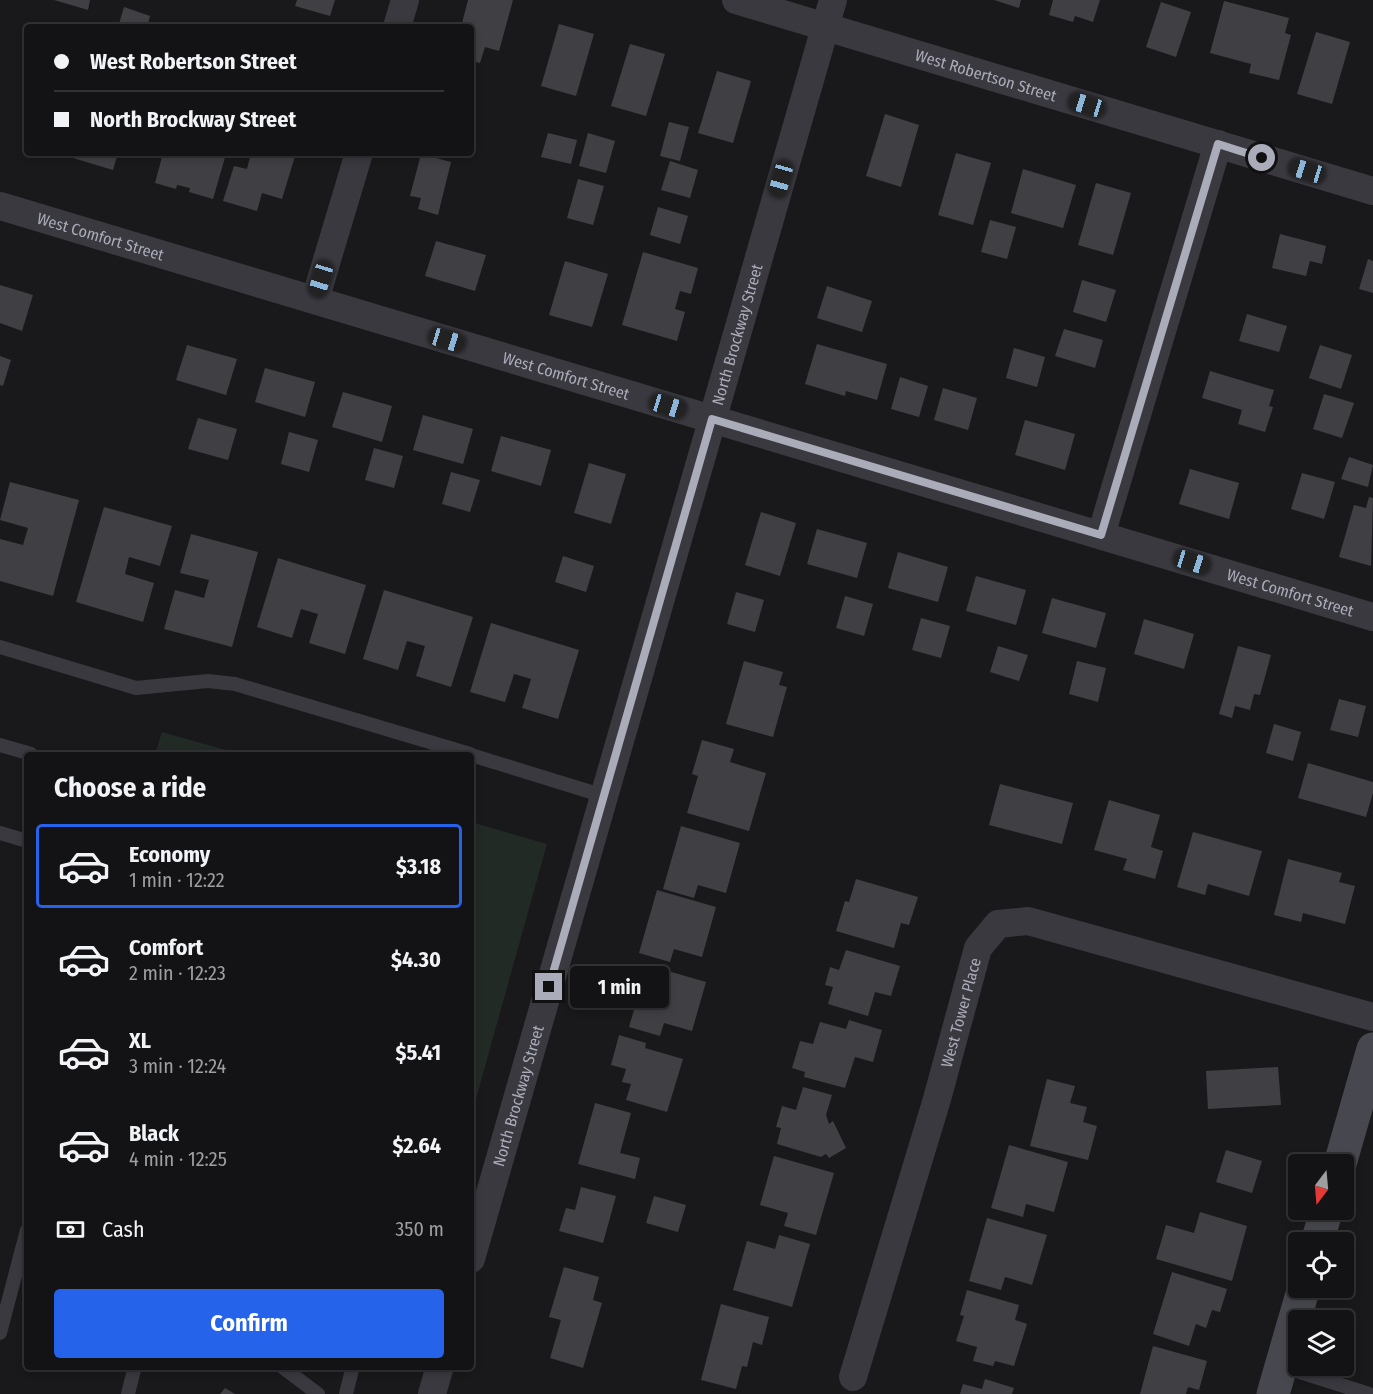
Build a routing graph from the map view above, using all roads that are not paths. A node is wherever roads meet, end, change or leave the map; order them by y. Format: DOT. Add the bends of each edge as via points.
graph roads {
  1 [pos="405,0"];
  2 [pos="736,0"];
  3 [pos="829,13"];
  4 [pos="398,24"];
  5 [pos="1218,144"];
  6 [pos="358,156"];
  7 [pos="1373,191"];
  8 [pos="0,206"];
  9 [pos="315,300"];
  10 [pos="712,419"];
  11 [pos="1101,535"];
  12 [pos="1373,617"];
  13 [pos="0,647"];
  14 [pos="0,745"];
  15 [pos="24,752"];
  16 [pos="461,752"];
  17 [pos="474,756"];
  18 [pos="604,796"];
  19 [pos="0,833"];
  20 [pos="24,840"];
  21 [pos="1373,1017"];
  22 [pos="1371,1061"];
  23 [pos="1343,1154"];
  24 [pos="474,1240"];
  25 [pos="24,1241"];
  26 [pos="1301,1298"];
  27 [pos="0,1333"];
  28 [pos="134,1370"];
  29 [pos="286,1370"];
  30 [pos="352,1370"];
  31 [pos="439,1370"];
  32 [pos="854,1377"];
  33 [pos="1277,1380"];
  34 [pos="128,1394"];
  35 [pos="318,1394"];
  36 [pos="346,1394"];
  37 [pos="432,1394"];
  38 [pos="1369,1394"];
  1 -- 4 [label="street"];
  2 -- 3 [label="street, West Robertson Street"];
  3 -- 5 [label="street, West Robertson Street"];
  3 -- 10 [label="street, North Brockway Street"];
  5 -- 7 [label="street, West Robertson Street"];
  5 -- 11 [label="street"];
  6 -- 9 [label="street"];
  8 -- 9 [label="street, West Comfort Street"];
  9 -- 10 [label="street, West Comfort Street"];
  10 -- 11 [label="street, West Comfort Street"];
  10 -- 18 [label="street, North Brockway Street"];
  11 -- 12 [label="street, West Comfort Street"];
  13 -- 16 [label="lane" via="136,688 208,681 235,684"];
  14 -- 15 [label="lane"];
  17 -- 18 [label="lane"];
  18 -- 24 [label="street, North Brockway Street"];
  19 -- 20 [label="lane"];
  21 -- 32 [label="street, West Tower Place" via="1028,921 998,924 978,948"];
  22 -- 23 [label="street"];
  25 -- 27 [label="lane"];
  26 -- 33 [label="street"];
  28 -- 34 [label="lane"];
  29 -- 35 [label="lane"];
  30 -- 36 [label="lane"];
  31 -- 37 [label="street"];
  33 -- 38 [label="lane"];
}
